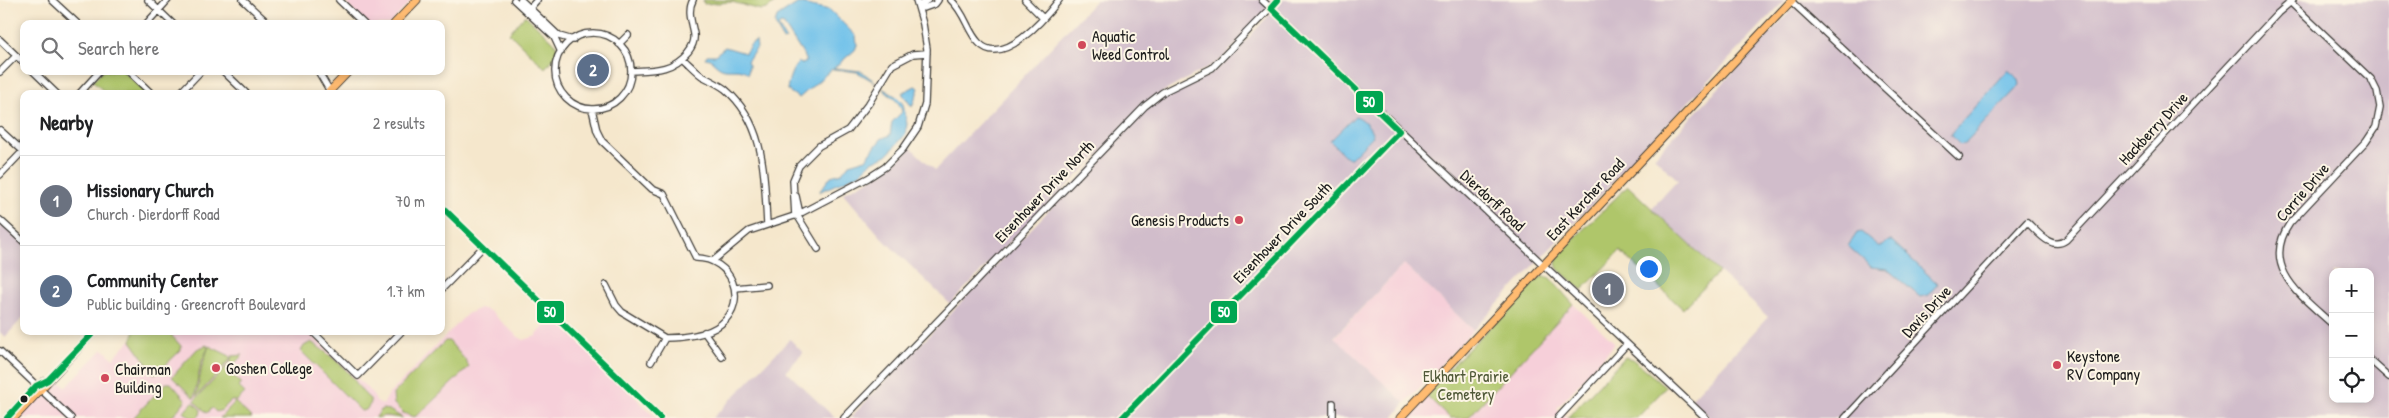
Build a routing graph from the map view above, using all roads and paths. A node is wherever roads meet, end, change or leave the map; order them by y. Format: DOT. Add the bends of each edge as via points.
graph roads {
  1 [pos="52,0"];
  2 [pos="148,0"];
  3 [pos="168,0"];
  4 [pos="244,0"];
  5 [pos="339,0"];
  6 [pos="417,0"];
  7 [pos="514,0"];
  8 [pos="521,0"];
  9 [pos="537,0"];
  10 [pos="693,0"];
  11 [pos="928,0"];
  12 [pos="938,0"];
  13 [pos="951,0"];
  14 [pos="1025,0"];
  15 [pos="1059,0"];
  16 [pos="1262,0"];
  17 [pos="1278,0"];
  18 [pos="1791,0"];
  19 [pos="2290,1"];
  20 [pos="917,3"];
  21 [pos="1271,8"];
  22 [pos="159,10"];
  23 [pos="528,10"];
  24 [pos="1043,18"];
  25 [pos="74,20"];
  26 [pos="150,20"];
  27 [pos="169,20"];
  28 [pos="265,20"];
  29 [pos="360,20"];
  30 [pos="398,20"];
  31 [pos="628,35"];
  32 [pos="0,40"];
  33 [pos="573,40"];
  34 [pos="619,44"];
  35 [pos="561,52"];
  36 [pos="927,55"];
  37 [pos="16,56"];
  38 [pos="682,58"];
  39 [pos="20,60"];
  40 [pos="631,70"];
  41 [pos="0,72"];
  42 [pos="37,75"];
  43 [pos="96,75"];
  44 [pos="132,75"];
  45 [pos="197,75"];
  46 [pos="227,75"];
  47 [pos="320,75"];
  48 [pos="345,75"];
  49 [pos="53,90"];
  50 [pos="83,90"];
  51 [pos="148,90"];
  52 [pos="183,90"];
  53 [pos="243,90"];
  54 [pos="328,90"];
  55 [pos="332,90"];
  56 [pos="592,109"];
  57 [pos="0,130"];
  58 [pos="1399,130"];
  59 [pos="20,148"];
  60 [pos="20,154"];
  61 [pos="1959,158"];
  62 [pos="0,175"];
  63 [pos="445,210"];
  64 [pos="797,215"];
  65 [pos="0,220"];
  66 [pos="2027,222"];
  67 [pos="767,224"];
  68 [pos="20,238"];
  69 [pos="483,247"];
  70 [pos="818,249"];
  71 [pos="714,260"];
  72 [pos="1543,265"];
  73 [pos="606,285"];
  74 [pos="767,285"];
  75 [pos="445,286"];
  76 [pos="735,288"];
  77 [pos="2329,321"];
  78 [pos="704,332"];
  79 [pos="91,335"];
  80 [pos="316,335"];
  81 [pos="398,335"];
  82 [pos="665,338"];
  83 [pos="1627,344"];
  84 [pos="0,351"];
  85 [pos="722,357"];
  86 [pos="651,362"];
  87 [pos="2374,364"];
  88 [pos="2389,377"];
  89 [pos="38,388"];
  90 [pos="1333,403"];
  91 [pos="7,418"];
  92 [pos="14,418"];
  93 [pos="71,418"];
  94 [pos="660,418"];
  95 [pos="844,418"];
  96 [pos="1122,418"];
  97 [pos="1333,418"];
  98 [pos="1400,418"];
  99 [pos="1558,418"];
  100 [pos="1706,418"];
  101 [pos="1845,418"];
  1 -- 25 [label="street"];
  2 -- 22 [label="street"];
  3 -- 22 [label="street"];
  4 -- 28 [label="street"];
  5 -- 29 [label="street"];
  6 -- 30 [label="main road"];
  7 -- 23 [label="street"];
  8 -- 23 [label="street"];
  9 -- 23 [label="street"];
  10 -- 38 [label="street" via="690,13 694,42"];
  11 -- 20 [label="street"];
  12 -- 20 [label="street" via="924,8"];
  13 -- 24 [label="street" via="965,17 977,41 992,50 1011,46"];
  14 -- 24 [label="street"];
  15 -- 24 [label="street"];
  16 -- 21 [label="street, Dierdorff Road"];
  17 -- 21 [label="street, Eisenhower Drive North"];
  18 -- 61 [label="street"];
  18 -- 72 [label="main road, East Kercher Road"];
  19 -- 66 [label="street, Hackberry Drive" via="2066,240 2053,244"];
  19 -- 77 [label="street, Corrie Drive" via="2371,79 2379,99 2380,114 2372,133 2290,224 2281,239 2279,256 2287,281"];
  20 -- 36 [label="street"];
  21 -- 58 [label="street, Dierdorff Road"];
  21 -- 95 [label="street, Eisenhower Drive North" via="1212,68 1163,92 1144,106"];
  22 -- 26 [label="street"];
  22 -- 27 [label="street"];
  23 -- 33 [label="street" via="559,36"];
  23 -- 35 [label="street" via="556,39"];
  31 -- 34 [label="street"];
  32 -- 37 [label="street"];
  33 -- 34 [label="street" via="594,34 609,37"];
  33 -- 35 [label="street"];
  34 -- 40 [label="street" via="628,56"];
  35 -- 56 [label="street" via="556,71 561,92 577,106"];
  36 -- 64 [label="street" via="924,108 914,134 903,149 877,173"];
  36 -- 64 [label="street" via="909,57 892,65 848,130 819,146 802,163 795,174"];
  37 -- 39 [label="street"];
  37 -- 41 [label="street"];
  38 -- 40 [label="street" via="663,69"];
  38 -- 67 [label="street" via="699,74 730,94 753,125 763,158"];
  40 -- 56 [label="street" via="628,86 618,100"];
  42 -- 49 [label="street"];
  43 -- 50 [label="street"];
  44 -- 51 [label="street"];
  45 -- 52 [label="street"];
  46 -- 53 [label="street"];
  47 -- 54 [label="street"];
  48 -- 55 [label="main road"];
  56 -- 71 [label="street" via="596,131 602,141 652,189 664,194 696,258"];
  57 -- 59 [label="street"];
  58 -- 72 [label="street, Dierdorff Road"];
  58 -- 96 [label="street, Eisenhower Drive South"];
  60 -- 62 [label="street"];
  63 -- 69 [label="street"];
  64 -- 67 [label="street"];
  64 -- 70 [label="street"];
  65 -- 68 [label="street"];
  66 -- 101 [label="street, Davis Drive"];
  67 -- 71 [label="street" via="742,236"];
  69 -- 75 [label="street"];
  69 -- 94 [label="street"];
  71 -- 76 [label="street" via="727,273"];
  72 -- 83 [label="street, Dierdorff Road"];
  72 -- 98 [label="main road, East Kercher Road"];
  73 -- 82 [label="street" via="622,312"];
  74 -- 76 [label="street"];
  76 -- 78 [label="street" via="729,316 717,327"];
  78 -- 82 [label="street"];
  78 -- 85 [label="street"];
  79 -- 89 [label="main road"];
  80 -- 81 [label="street" via="358,376"];
  82 -- 86 [label="street"];
  83 -- 99 [label="street"];
  83 -- 100 [label="street, Dierdorff Road"];
  84 -- 89 [label="street"];
  87 -- 88 [label="street"];
  89 -- 91 [label="main road"];
  89 -- 92 [label="main road"];
  89 -- 93 [label="street"];
  90 -- 97 [label="street"];
}
